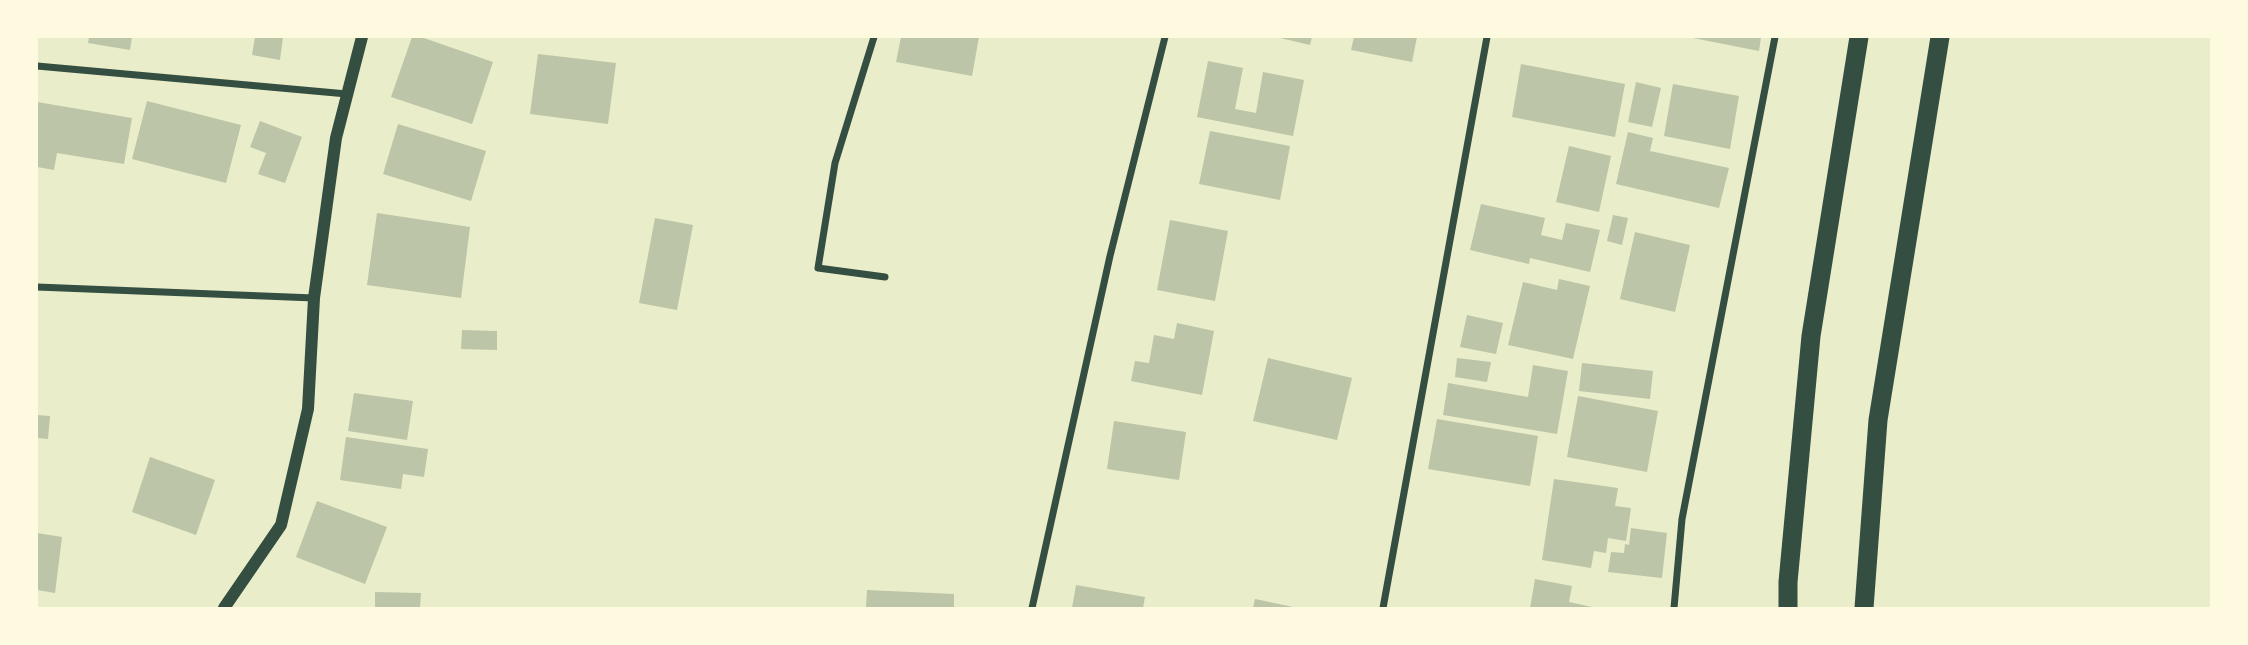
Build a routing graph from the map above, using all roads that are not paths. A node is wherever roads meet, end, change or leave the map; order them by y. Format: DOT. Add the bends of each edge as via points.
graph roads {
  1 [pos="362,37"];
  2 [pos="874,37"];
  3 [pos="1165,37"];
  4 [pos="1487,37"];
  5 [pos="1775,37"];
  6 [pos="1859,37"];
  7 [pos="1940,37"];
  8 [pos="37,66"];
  9 [pos="347,94"];
  10 [pos="885,277"];
  11 [pos="37,287"];
  12 [pos="314,298"];
  13 [pos="224,608"];
  14 [pos="1032,608"];
  15 [pos="1383,608"];
  16 [pos="1674,608"];
  17 [pos="1788,608"];
  18 [pos="1864,608"];
  1 -- 9 [label="street"];
  2 -- 10 [label="street" via="835,163 818,268"];
  3 -- 14 [label="street" via="1110,256"];
  4 -- 15 [label="street"];
  5 -- 16 [label="street" via="1682,519"];
  6 -- 17 [label="highway" via="1811,336"];
  7 -- 18 [label="highway" via="1878,420"];
  8 -- 9 [label="street"];
  9 -- 12 [label="street" via="336,138"];
  11 -- 12 [label="street"];
  12 -- 13 [label="street" via="308,409 281,525"];
}
